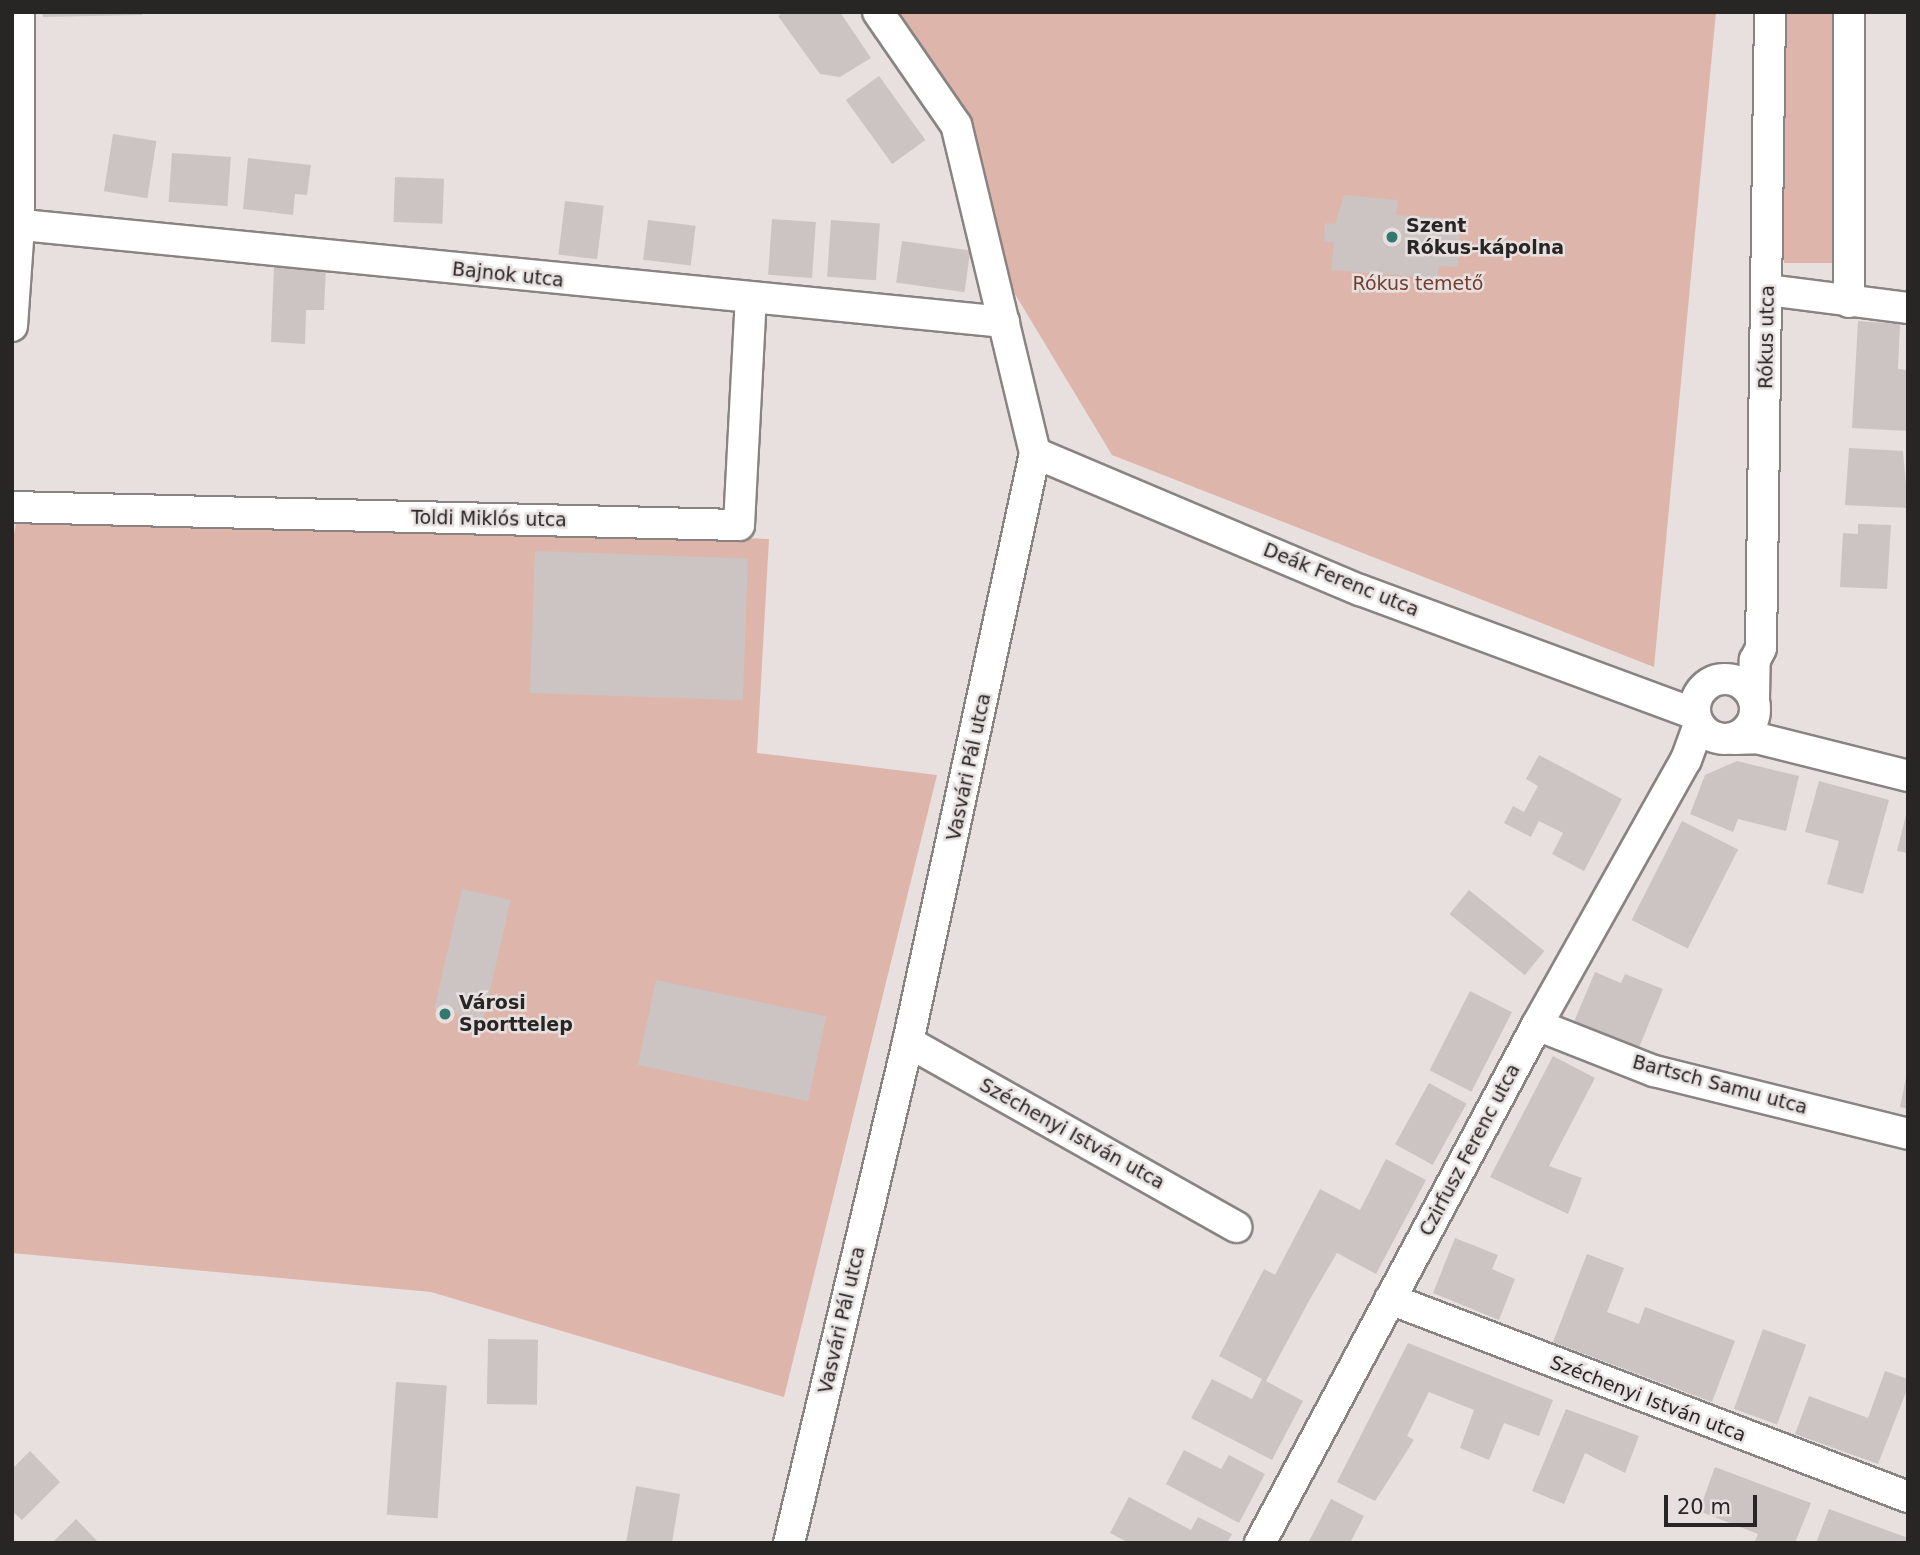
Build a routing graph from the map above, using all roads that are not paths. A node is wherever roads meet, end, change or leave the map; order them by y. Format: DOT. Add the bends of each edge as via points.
graph roads {
  1 [pos="19,12"];
  2 [pos="878,12"];
  3 [pos="1770,12"];
  4 [pos="1849,12"];
  5 [pos="16,224"];
  6 [pos="1768,290"];
  7 [pos="751,299"];
  8 [pos="1849,302"];
  9 [pos="1908,308"];
  10 [pos="1004,322"];
  11 [pos="12,326"];
  12 [pos="1035,453"];
  13 [pos="12,506"];
  14 [pos="1755,660"];
  15 [pos="1710,683"];
  16 [pos="1650,699"];
  17 [pos="1755,704"];
  18 [pos="1697,719"];
  19 [pos="1729,739"];
  20 [pos="1832,755"];
  21 [pos="1686,760"];
  22 [pos="1908,776"];
  23 [pos="1537,1025"];
  24 [pos="908,1042"];
  25 [pos="1908,1134"];
  26 [pos="1236,1227"];
  27 [pos="1390,1299"];
  28 [pos="1908,1497"];
  29 [pos="789,1543"];
  30 [pos="1260,1543"];
  1 -- 5 [label="street"];
  2 -- 10 [label="street, Vasvári Pál utca" via="956,125"];
  3 -- 6 [label="street, Rókus utca"];
  4 -- 8 [label="street"];
  5 -- 7 [label="street, Bajnok utca"];
  5 -- 11 [label="street"];
  6 -- 8 [label="street"];
  6 -- 14 [label="street, Rókus utca" via="1761,648"];
  7 -- 10 [label="street, Bajnok utca"];
  7 -- 13 [label="street, Toldi Miklós utca" via="738,525"];
  8 -- 9 [label="street"];
  10 -- 12 [label="street, Vasvári Pál utca"];
  12 -- 16 [label="street, Deák Ferenc utca" via="1360,590"];
  12 -- 24 [label="street, Vasvári Pál utca"];
  14 -- 15 [label="street"];
  14 -- 17 [label="street, Rókus utca"];
  15 -- 16 [label="street"];
  15 -- 17 [label="street" via="1743,684"];
  15 -- 18 [label="street"];
  16 -- 18 [label="street, Deák Ferenc utca"];
  17 -- 19 [label="street" via="1750,727"];
  17 -- 20 [label="street"];
  18 -- 19 [label="street"];
  18 -- 21 [label="street, Czirfusz Ferenc utca"];
  19 -- 20 [label="street" via="1757,738"];
  19 -- 21 [label="street"];
  20 -- 22 [label="street"];
  21 -- 23 [label="street, Czirfusz Ferenc utca"];
  23 -- 25 [label="street, Bartsch Samu utca" via="1654,1071"];
  23 -- 27 [label="street, Czirfusz Ferenc utca"];
  24 -- 26 [label="street, Széchenyi István utca"];
  24 -- 29 [label="street, Vasvári Pál utca"];
  27 -- 28 [label="street, Széchenyi István utca"];
  27 -- 30 [label="street, Czirfusz Ferenc utca"];
}
